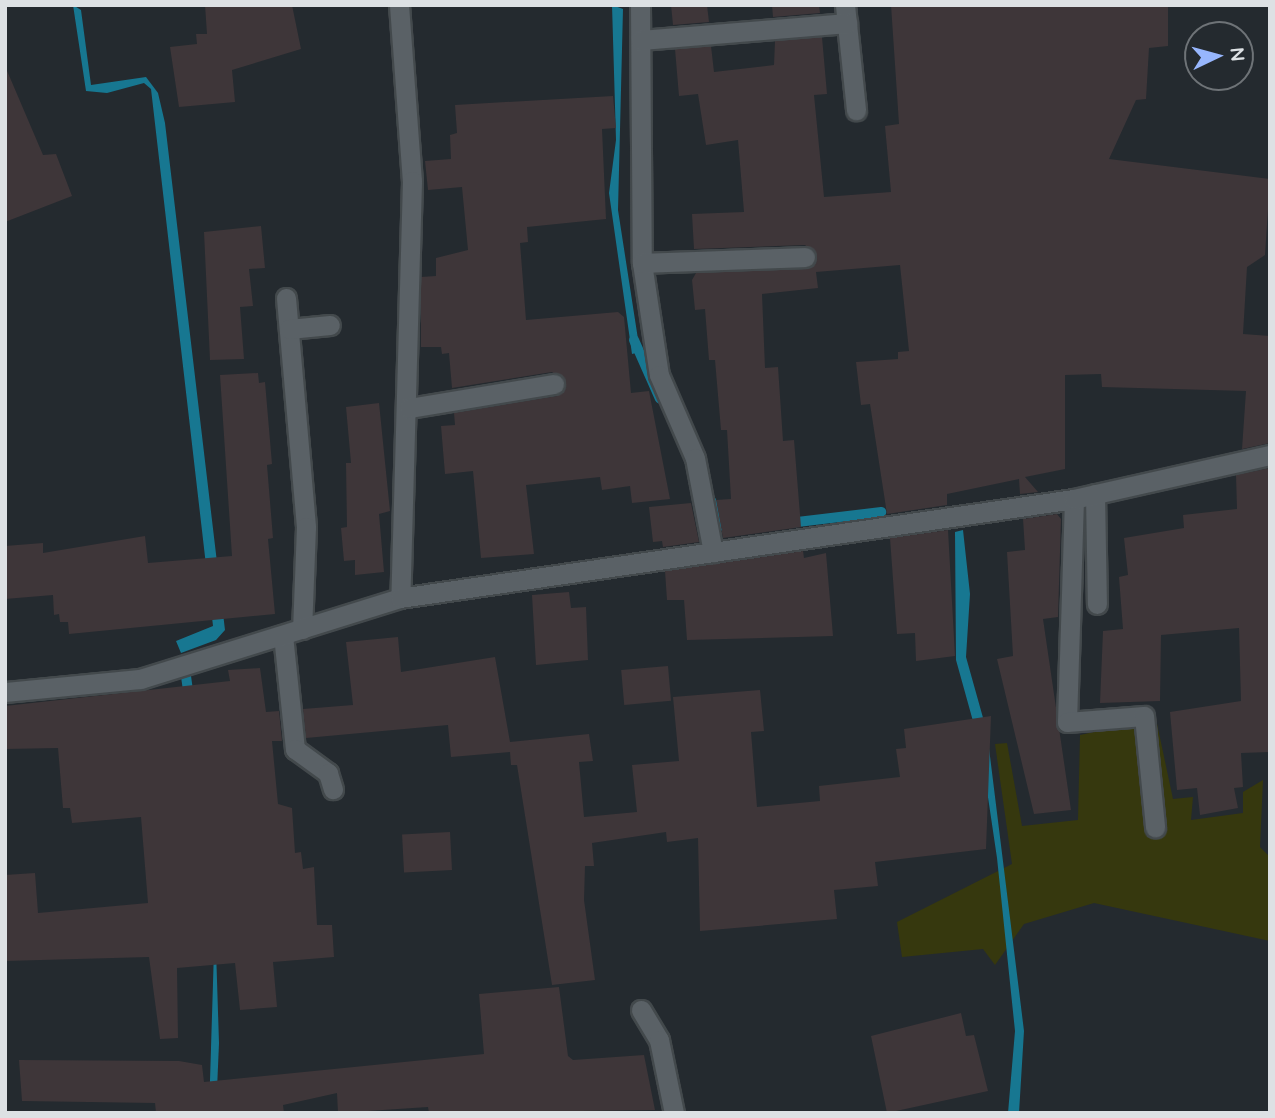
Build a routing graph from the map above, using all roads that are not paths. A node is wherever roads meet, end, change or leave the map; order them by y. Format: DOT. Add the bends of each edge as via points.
graph roads {
  1 [pos="399,5"];
  2 [pos="640,5"];
  3 [pos="846,14"];
  4 [pos="641,40"];
  5 [pos="856,110"];
  6 [pos="805,257"];
  7 [pos="642,263"];
  8 [pos="286,298"];
  9 [pos="330,325"];
  10 [pos="289,328"];
  11 [pos="554,384"];
  12 [pos="409,408"];
  13 [pos="1270,455"];
  14 [pos="1095,494"];
  15 [pos="1074,499"];
  16 [pos="713,552"];
  17 [pos="400,598"];
  18 [pos="1097,604"];
  19 [pos="292,632"];
  20 [pos="5,692"];
  21 [pos="333,789"];
  22 [pos="1155,827"];
  23 [pos="640,1010"];
  24 [pos="674,1113"];
  1 -- 12 [label="street" via="412,181"];
  2 -- 4 [label="street"];
  3 -- 4 [label="street"];
  3 -- 5 [label="street"];
  4 -- 7 [label="street"];
  6 -- 7 [label="street"];
  7 -- 16 [label="street" via="659,374 695,458"];
  8 -- 10 [label="street"];
  9 -- 10 [label="street"];
  10 -- 19 [label="street" via="306,527"];
  11 -- 12 [label="street"];
  12 -- 17 [label="street"];
  13 -- 14 [label="street"];
  14 -- 15 [label="street"];
  14 -- 18 [label="street"];
  15 -- 16 [label="street"];
  15 -- 22 [label="street" via="1068,722 1144,716"];
  16 -- 17 [label="street"];
  17 -- 19 [label="street"];
  19 -- 20 [label="street" via="140,679"];
  19 -- 21 [label="street" via="295,749 328,773"];
  23 -- 24 [label="street" via="659,1040"];
}
